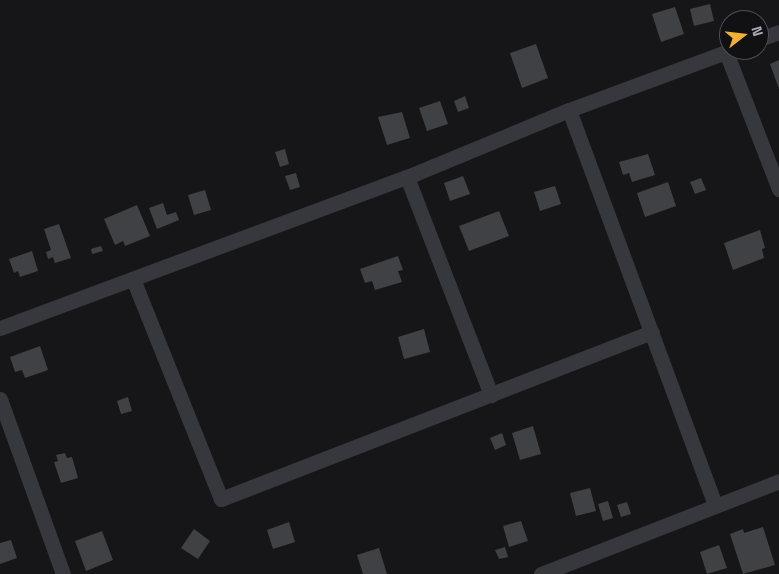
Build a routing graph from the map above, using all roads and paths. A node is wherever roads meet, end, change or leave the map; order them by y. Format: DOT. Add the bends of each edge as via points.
graph roads {
  1 [pos="719,54"];
  2 [pos="731,60"];
  3 [pos="569,110"];
  4 [pos="407,177"];
  5 [pos="779,189"];
  6 [pos="133,279"];
  7 [pos="0,328"];
  8 [pos="652,332"];
  9 [pos="491,395"];
  10 [pos="0,399"];
  11 [pos="779,481"];
  12 [pos="715,505"];
  13 [pos="559,571"];
  14 [pos="61,574"];
  15 [pos="541,574"];
  1 -- 3 [label="street"];
  2 -- 5 [label="street"];
  3 -- 4 [label="street"];
  3 -- 8 [label="street"];
  4 -- 6 [label="street"];
  4 -- 9 [label="street"];
  6 -- 7 [label="street"];
  6 -- 9 [label="street" via="221,499"];
  8 -- 9 [label="street"];
  8 -- 12 [label="street"];
  10 -- 14 [label="street"];
  11 -- 12 [label="street"];
  12 -- 13 [label="street"];
  13 -- 15 [label="street"];
}
